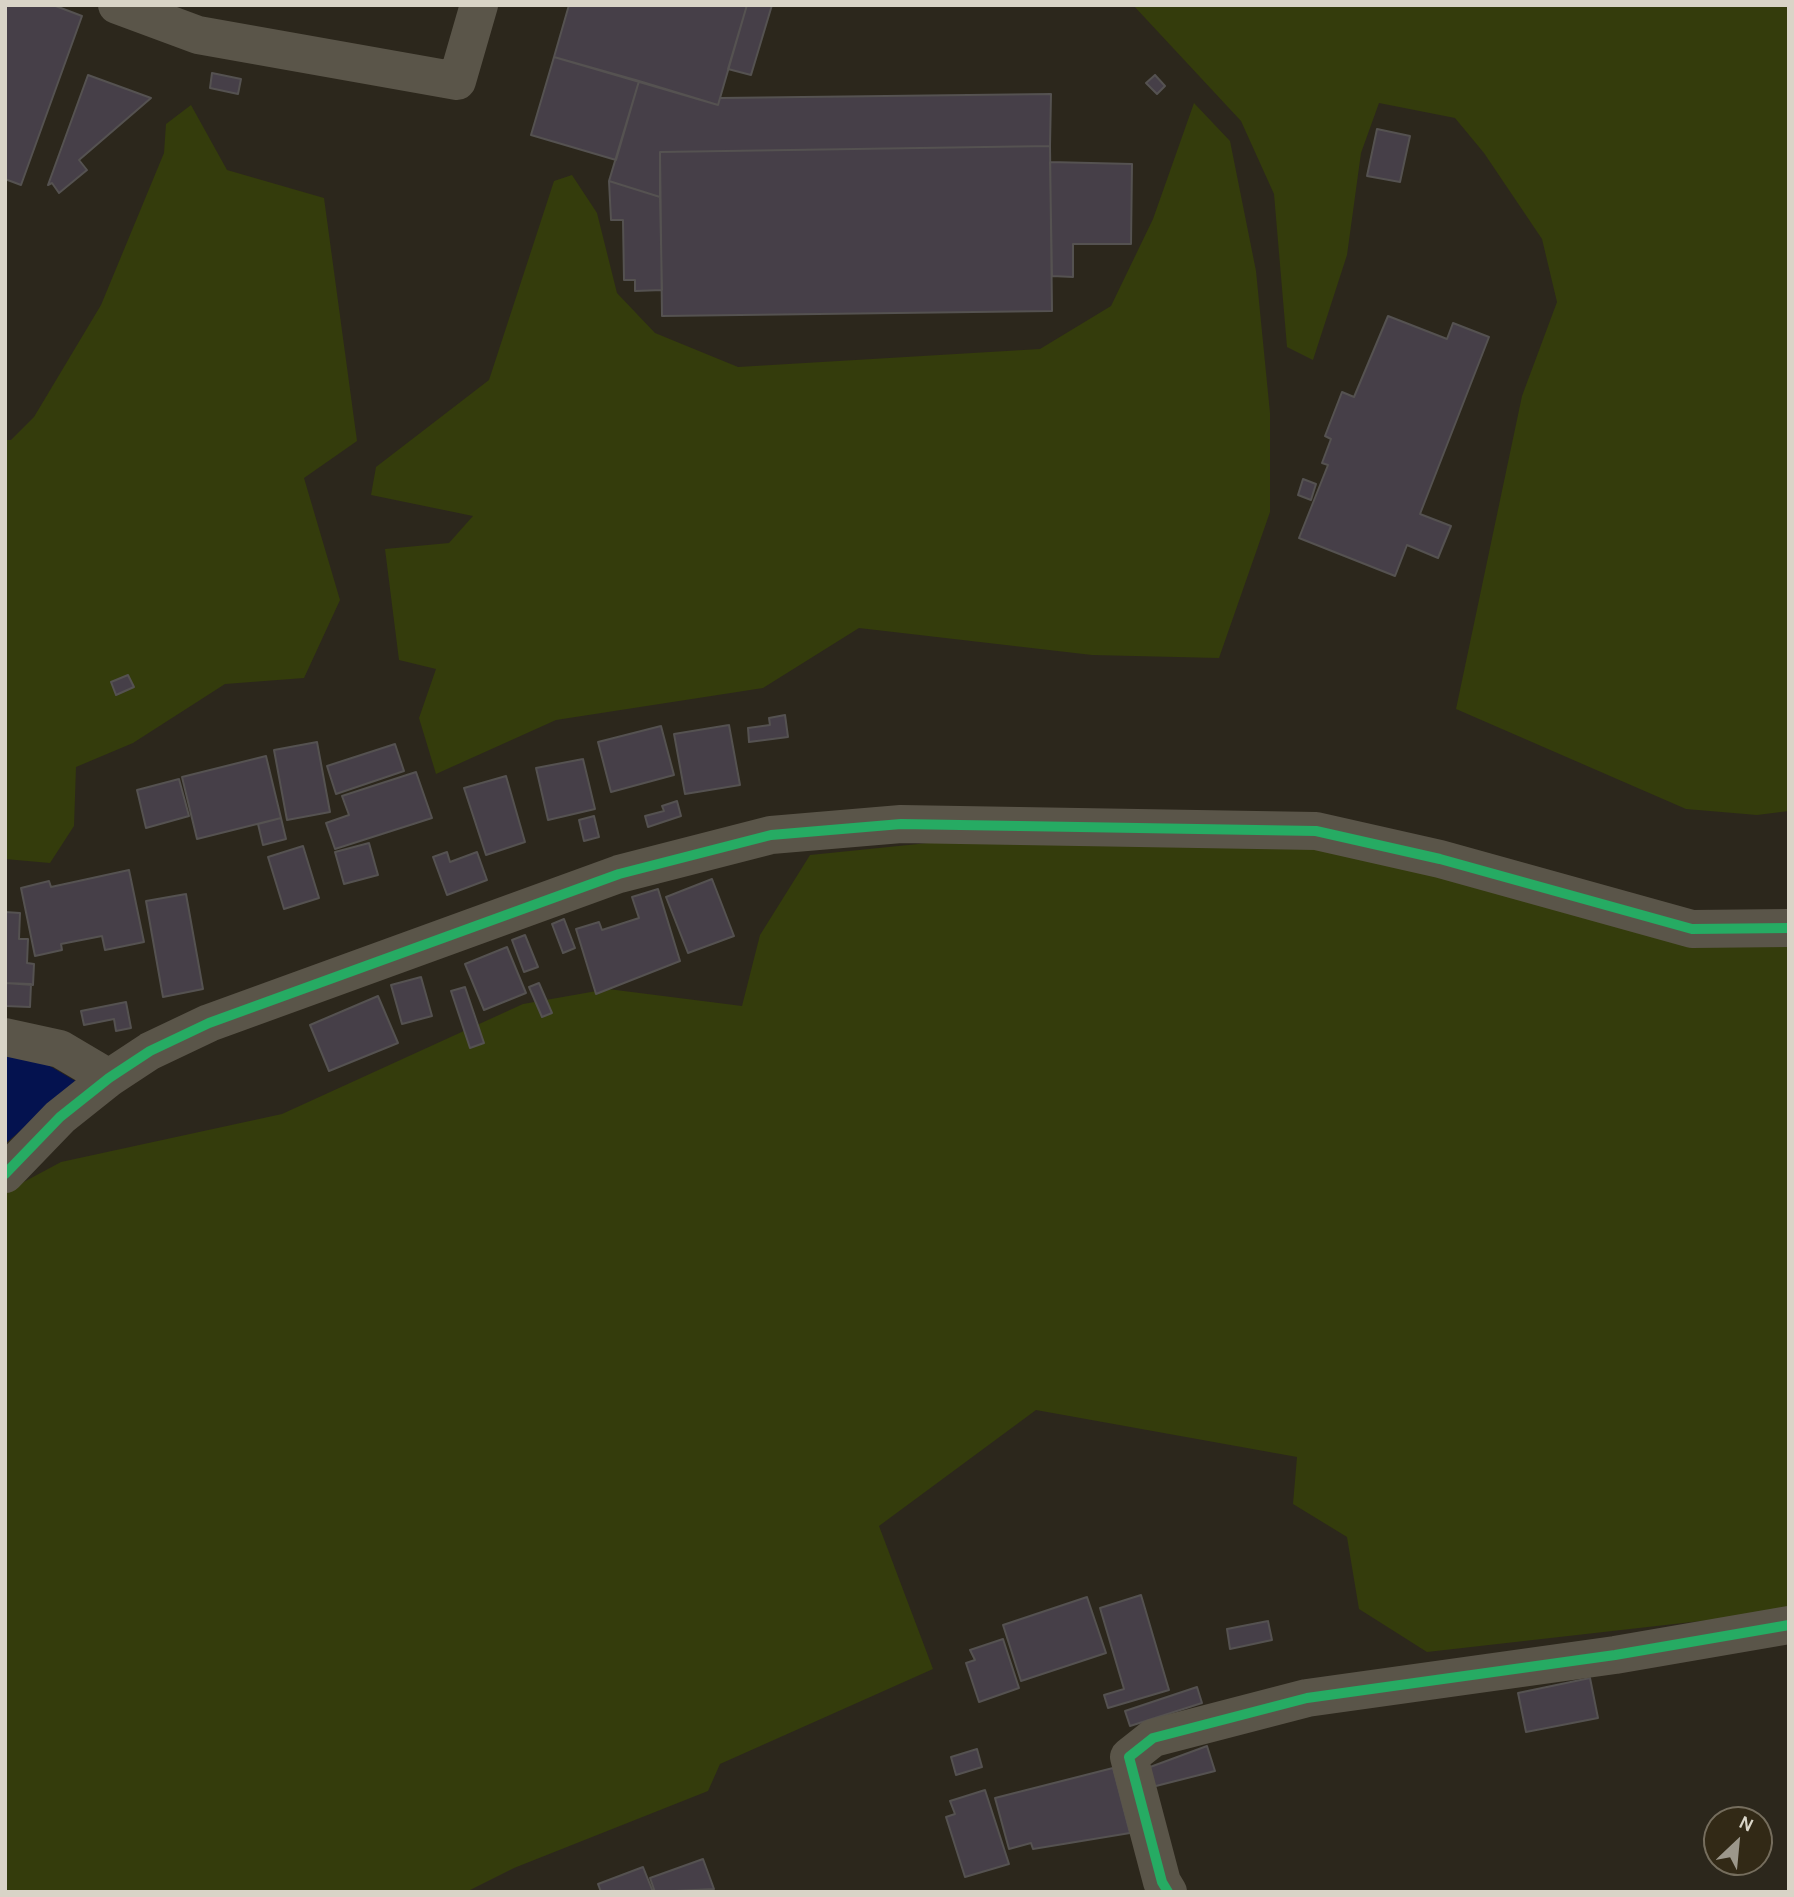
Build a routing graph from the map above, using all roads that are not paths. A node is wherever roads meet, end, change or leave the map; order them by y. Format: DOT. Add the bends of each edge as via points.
graph roads {
  1 [pos="117,5"];
  2 [pos="479,5"];
  3 [pos="1789,928"];
  4 [pos="5,1037"];
  5 [pos="109,1078"];
  6 [pos="5,1174"];
  7 [pos="1789,1625"];
  8 [pos="1168,1892"];
  1 -- 2 [label="street" via="198,35 457,81"];
  3 -- 5 [label="street" via="1692,929 1440,859 1316,831 901,824 771,835 619,874 354,968 209,1023 150,1051"];
  4 -- 5 [label="street" via="60,1049"];
  5 -- 6 [label="street" via="60,1117"];
  7 -- 8 [label="street" via="1615,1655 1307,1698 1153,1738 1129,1757"];
}
